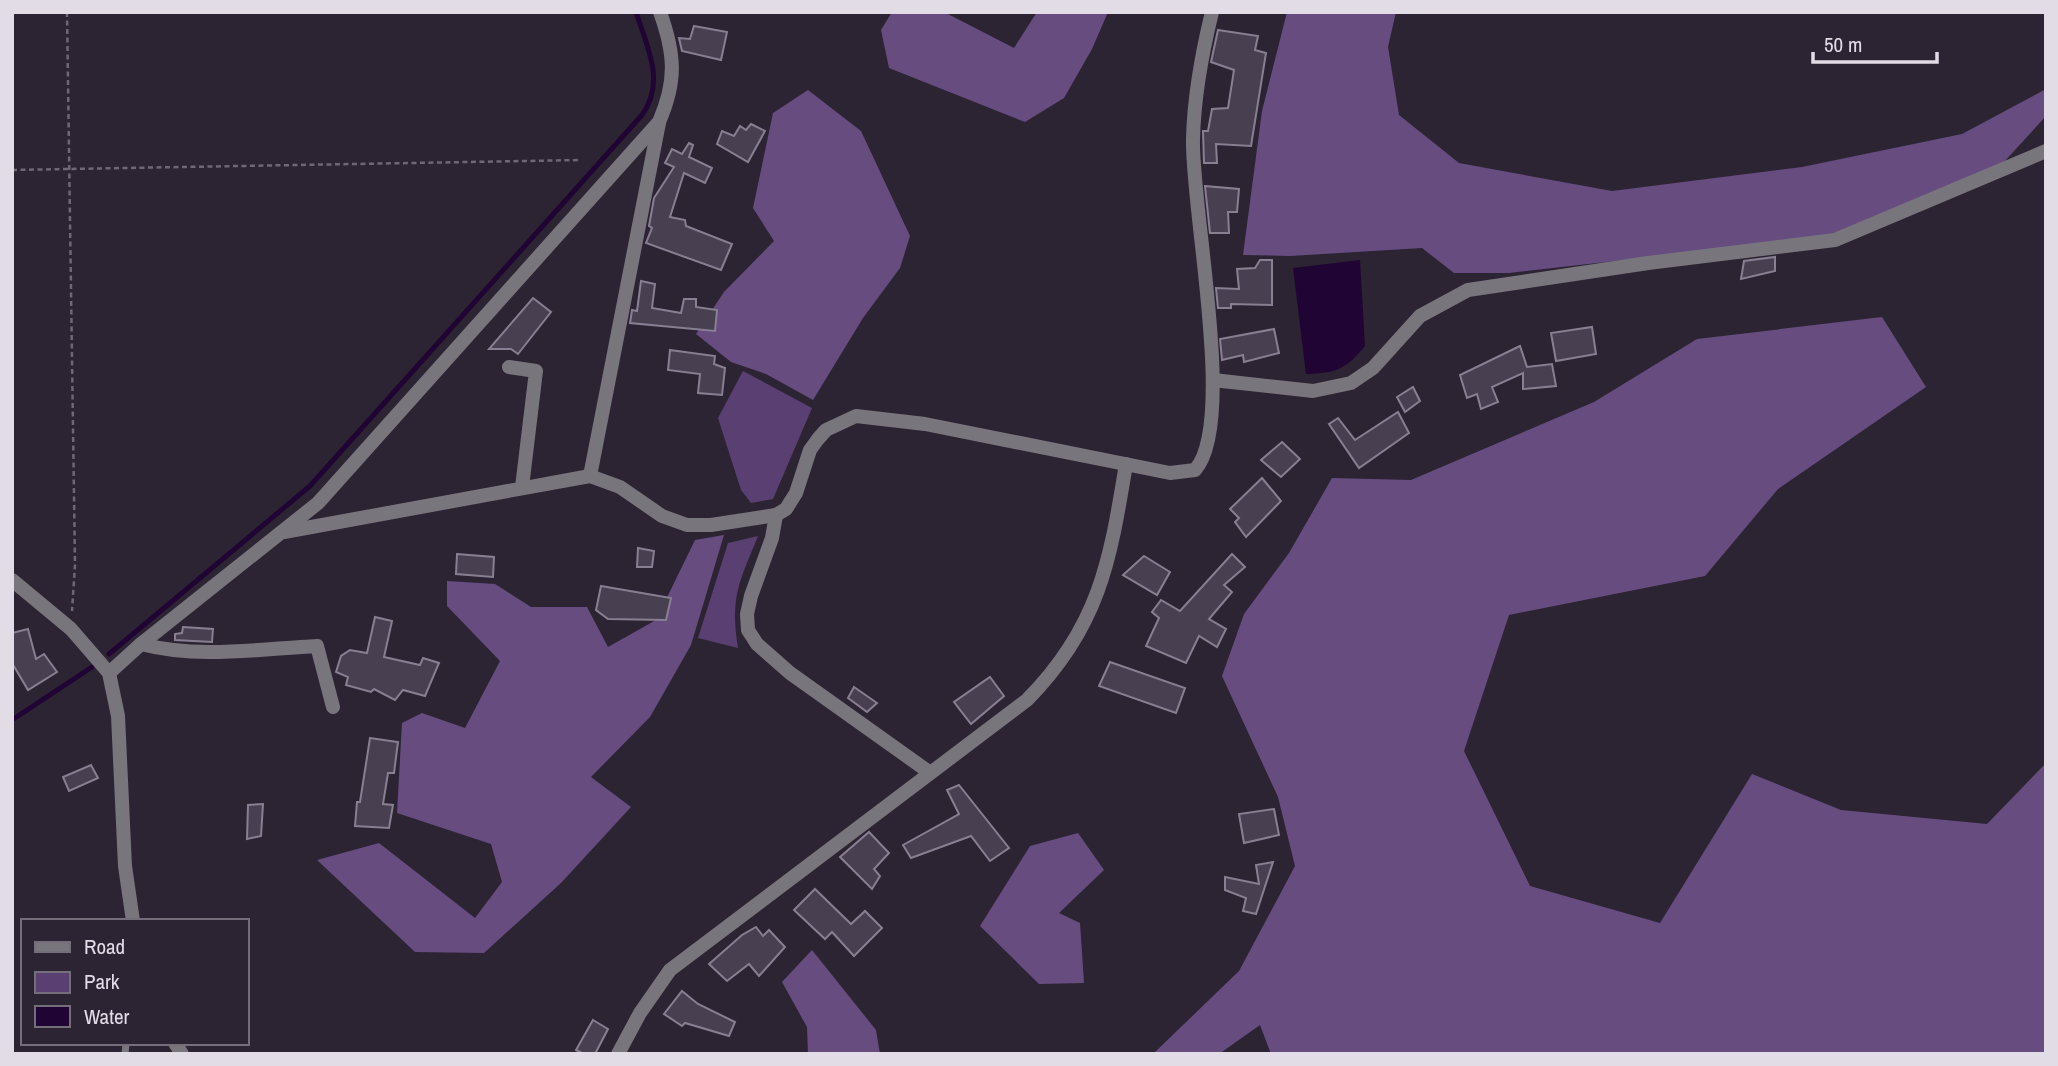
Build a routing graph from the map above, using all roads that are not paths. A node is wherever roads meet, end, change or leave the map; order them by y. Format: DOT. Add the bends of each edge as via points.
graph roads {
  1 [pos="660,12"];
  2 [pos="1212,12"];
  3 [pos="659,122"];
  4 [pos="2046,151"];
  5 [pos="509,368"];
  6 [pos="1213,380"];
  7 [pos="1126,464"];
  8 [pos="590,476"];
  9 [pos="522,487"];
  10 [pos="776,515"];
  11 [pos="284,532"];
  12 [pos="12,580"];
  13 [pos="141,644"];
  14 [pos="110,673"];
  15 [pos="333,707"];
  16 [pos="929,772"];
  17 [pos="133,919"];
  18 [pos="618,1054"];
  1 -- 3 [label="street" via="673,59 671,94"];
  2 -- 6 [label="street" via="1193,137"];
  3 -- 8 [label="street"];
  3 -- 11 [label="street" via="318,503"];
  4 -- 6 [label="street" via="1835,240 1468,290 1420,316 1373,368 1351,383 1313,391"];
  5 -- 9 [label="street" via="536,371"];
  6 -- 7 [label="street" via="1208,443 1195,470 1170,473"];
  7 -- 10 [label="street" via="925,424 856,416 826,430 818,439 796,493"];
  7 -- 16 [label="street" via="1108,566 1077,638 1056,670 1027,700"];
  8 -- 9 [label="street"];
  8 -- 10 [label="street" via="620,487 662,516 687,525 711,526"];
  9 -- 11 [label="street"];
  10 -- 16 [label="street" via="751,596 748,630 790,673"];
  11 -- 13 [label="street"];
  12 -- 14 [label="street" via="71,629"];
  13 -- 14 [label="street"];
  13 -- 15 [label="street" via="196,652 317,646"];
  14 -- 17 [label="street" via="118,716 125,866"];
  16 -- 18 [label="street" via="670,970"];
}
